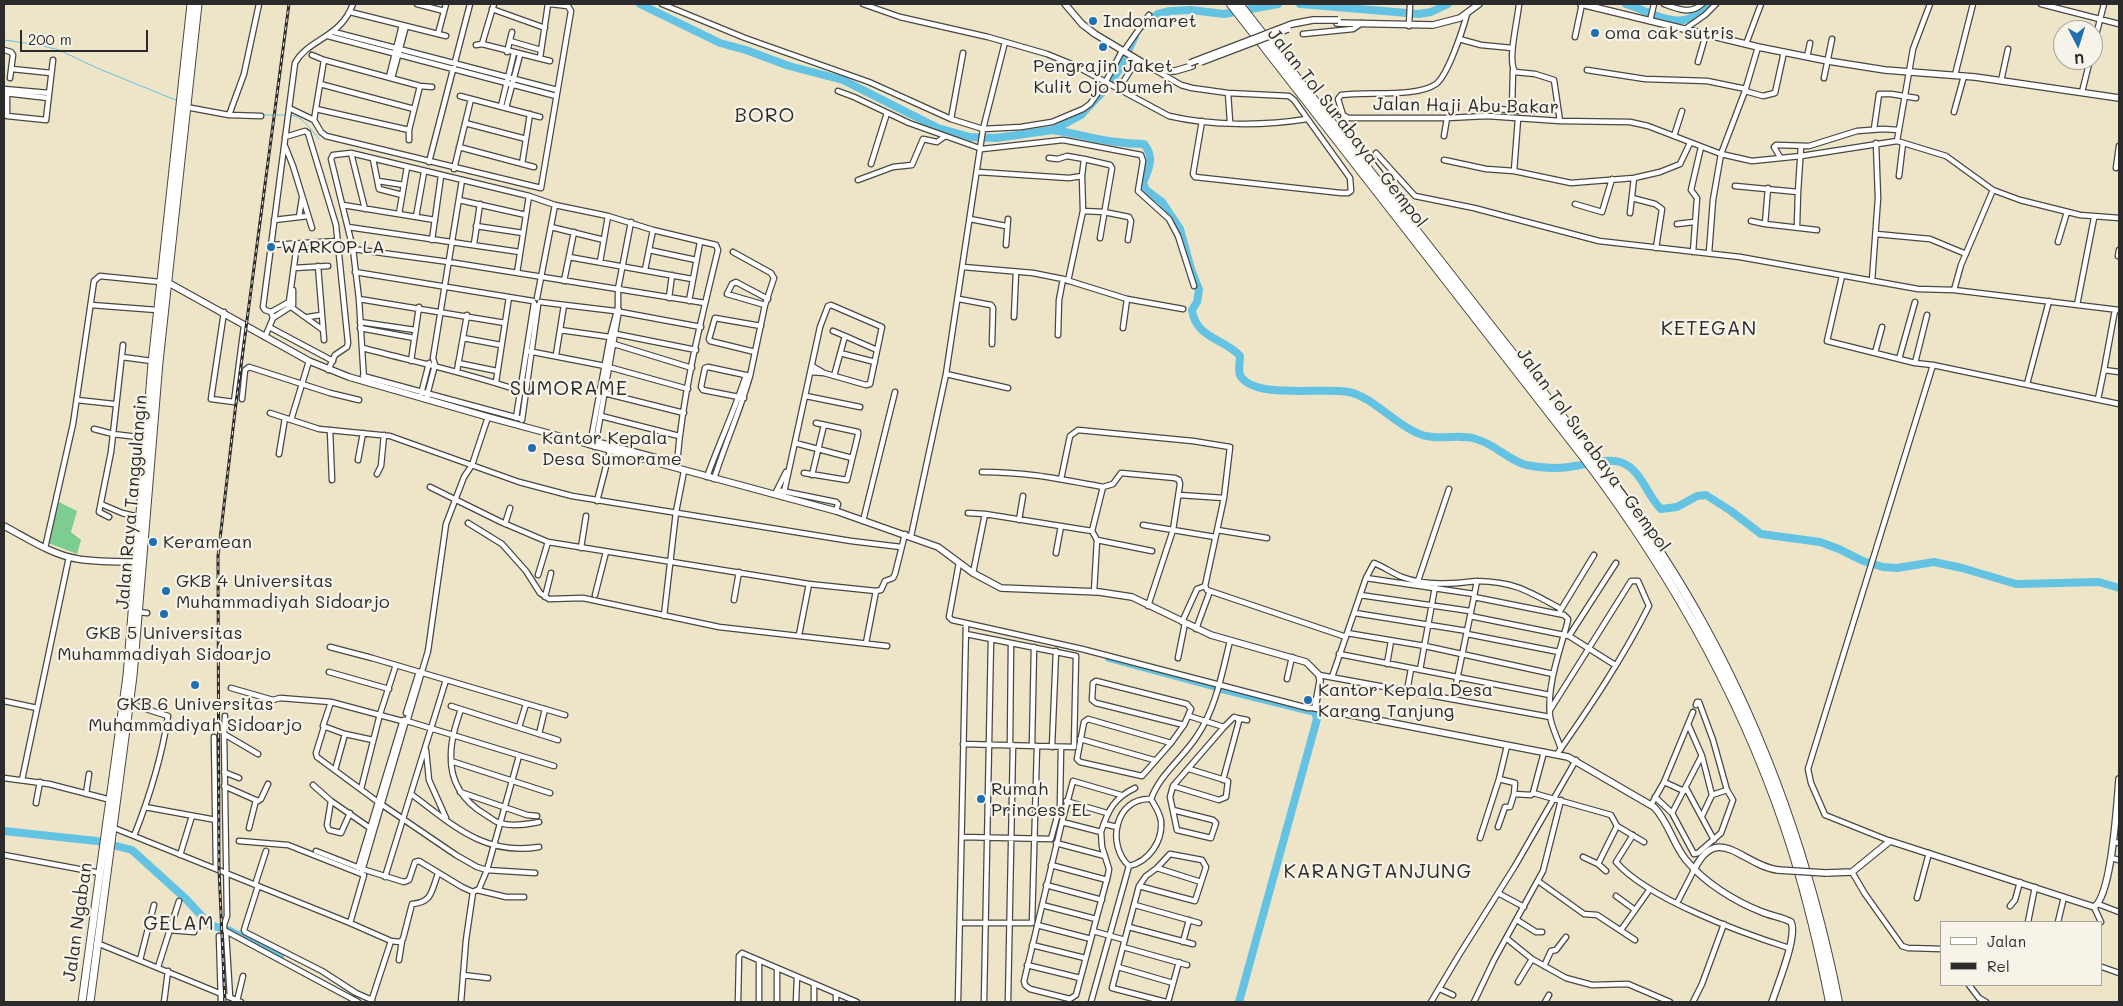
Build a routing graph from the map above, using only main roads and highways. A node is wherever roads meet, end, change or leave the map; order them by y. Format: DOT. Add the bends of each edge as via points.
graph roads {
  1 [pos="191,4"];
  2 [pos="198,4"];
  3 [pos="1236,6"];
  4 [pos="184,102"];
  5 [pos="164,282"];
  6 [pos="1600,472"];
  7 [pos="130,676"];
  8 [pos="129,686"];
  9 [pos="108,842"];
  10 [pos="82,1002"];
  11 [pos="90,1002"];
  12 [pos="1830,1002"];
  13 [pos="1838,1002"];
  1 -- 4 [label="highway"];
  2 -- 4 [label="highway, Jalan Raya Tanggulangin"];
  3 -- 6 [label="highway, Jalan Tol Surabaya–Gempol"];
  4 -- 5 [label="highway, Jalan Raya Tanggulangin"];
  5 -- 7 [label="highway, Jalan Raya Tanggulangin" via="146,569"];
  5 -- 7 [label="highway, Jalan Raya Tanggulangin" via="157,310 152,360"];
  6 -- 12 [label="highway, Jalan Tol Surabaya–Gempol" via="1683,603 1749,736 1793,852"];
  6 -- 13 [label="highway, Jalan Tol Surabaya–Gempol" via="1656,546 1703,625 1759,740 1799,850"];
  7 -- 8 [label="highway, Jalan Raya Tanggulangin"];
  8 -- 9 [label="highway, Jalan Raya Tanggulangin" via="111,800"];
  8 -- 9 [label="highway, Jalan Raya Tanggulangin" via="130,704 114,828"];
  9 -- 10 [label="highway, Jalan Ngaban" via="100,873"];
  9 -- 11 [label="highway, Jalan Raya Tanggulangin"];
}
